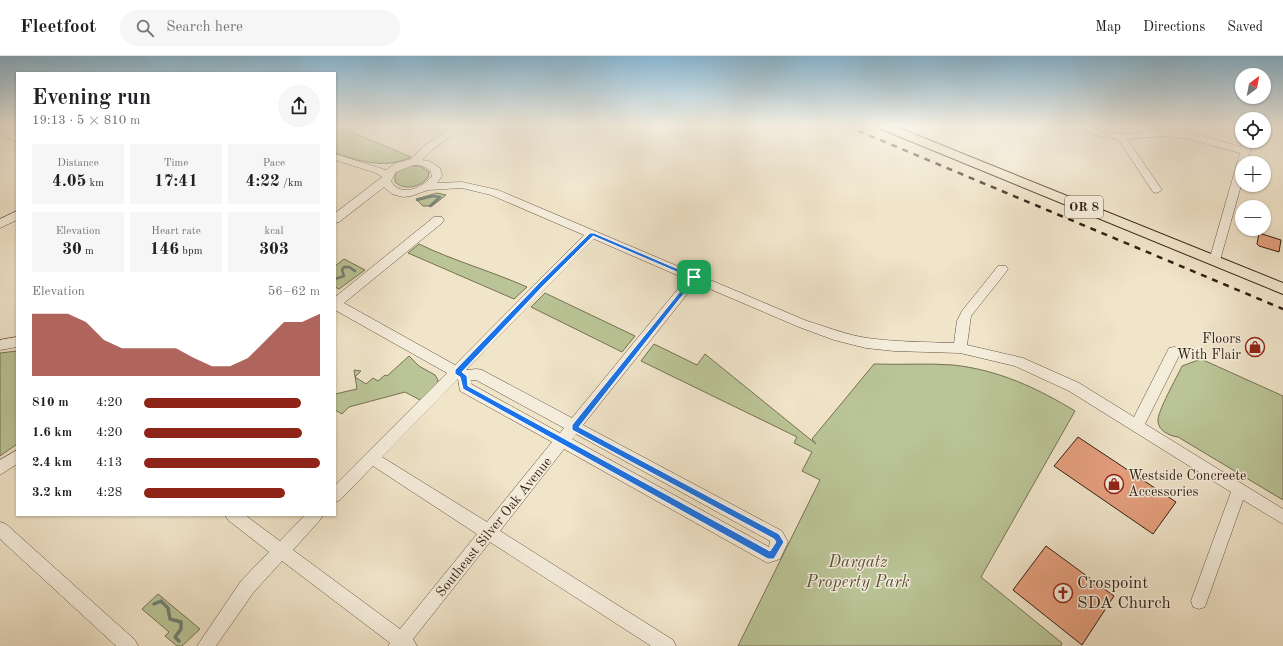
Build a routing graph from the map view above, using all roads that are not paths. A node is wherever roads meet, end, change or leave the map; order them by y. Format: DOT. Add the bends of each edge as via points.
graph roads {
  1 [pos="422,154"];
  2 [pos="436,154"];
  3 [pos="952,154"];
  4 [pos="1132,154"];
  5 [pos="1244,154"];
  6 [pos="336,157"];
  7 [pos="414,162"];
  8 [pos="360,165"];
  9 [pos="400,165"];
  10 [pos="434,169"];
  11 [pos="386,178"];
  12 [pos="462,185"];
  13 [pos="428,187"];
  14 [pos="1157,190"];
  15 [pos="395,191"];
  16 [pos="358,202"];
  17 [pos="16,216"];
  18 [pos="336,218"];
  19 [pos="438,220"];
  20 [pos="0,224"];
  21 [pos="592,234"];
  22 [pos="1215,261"];
  23 [pos="1002,269"];
  24 [pos="694,277"];
  25 [pos="1283,289"];
  26 [pos="336,303"];
  27 [pos="336,305"];
  28 [pos="16,342"];
  29 [pos="0,345"];
  30 [pos="960,348"];
  31 [pos="1174,352"];
  32 [pos="460,374"];
  33 [pos="1136,425"];
  34 [pos="574,428"];
  35 [pos="563,442"];
  36 [pos="16,457"];
  37 [pos="372,458"];
  38 [pos="0,468"];
  39 [pos="1239,490"];
  40 [pos="336,494"];
  41 [pos="234,516"];
  42 [pos="314,516"];
  43 [pos="1283,517"];
  44 [pos="0,528"];
  45 [pos="490,533"];
  46 [pos="280,551"];
  47 [pos="1199,601"];
  48 [pos="402,644"];
  49 [pos="129,646"];
  50 [pos="206,646"];
  51 [pos="667,646"];
  1 -- 7 [label="street"];
  2 -- 10 [label="street"];
  3 -- 22 [label="main road, OR 8"];
  4 -- 14 [label="street"];
  5 -- 22 [label="street"];
  6 -- 8 [label="street"];
  7 -- 9 [label="street"];
  7 -- 10 [label="street"];
  8 -- 9 [label="street"];
  8 -- 11 [label="street" via="380,171"];
  9 -- 11 [label="street"];
  10 -- 12 [label="street"];
  10 -- 13 [label="street" via="436,180"];
  11 -- 15 [label="street" via="387,185"];
  11 -- 16 [label="street" via="364,194"];
  12 -- 13 [label="street"];
  12 -- 21 [label="street" via="494,192"];
  13 -- 15 [label="street" via="413,192"];
  15 -- 16 [label="street" via="376,194"];
  16 -- 18 [label="street"];
  17 -- 20 [label="street"];
  19 -- 26 [label="street"];
  21 -- 24 [label="street"];
  21 -- 32 [label="street" via="542,283"];
  22 -- 25 [label="main road, OR 8"];
  23 -- 30 [label="street" via="966,314"];
  24 -- 30 [label="street" via="834,335 866,343 894,346"];
  24 -- 34 [label="street, Southeast Silver Oak Avenue"];
  27 -- 32 [label="street"];
  28 -- 29 [label="street"];
  30 -- 33 [label="street" via="1018,362 1044,372"];
  31 -- 33 [label="street"];
  32 -- 34 [label="street" via="477,374"];
  32 -- 35 [label="street" via="465,387"];
  32 -- 37 [label="street"];
  33 -- 39 [label="street"];
  34 -- 35 [label="street, Southeast Silver Oak Avenue"];
  34 -- 35 [label="street" via="776,536 780,542 774,554 768,556"];
  35 -- 45 [label="street, Southeast Silver Oak Avenue"];
  36 -- 38 [label="street"];
  37 -- 40 [label="street"];
  37 -- 45 [label="street"];
  39 -- 43 [label="street"];
  39 -- 47 [label="street"];
  41 -- 46 [label="street"];
  42 -- 46 [label="street"];
  44 -- 49 [label="street"];
  45 -- 48 [label="street, Southeast Silver Oak Avenue"];
  45 -- 51 [label="street"];
  46 -- 48 [label="street"];
  46 -- 50 [label="street" via="236,600"];
}
